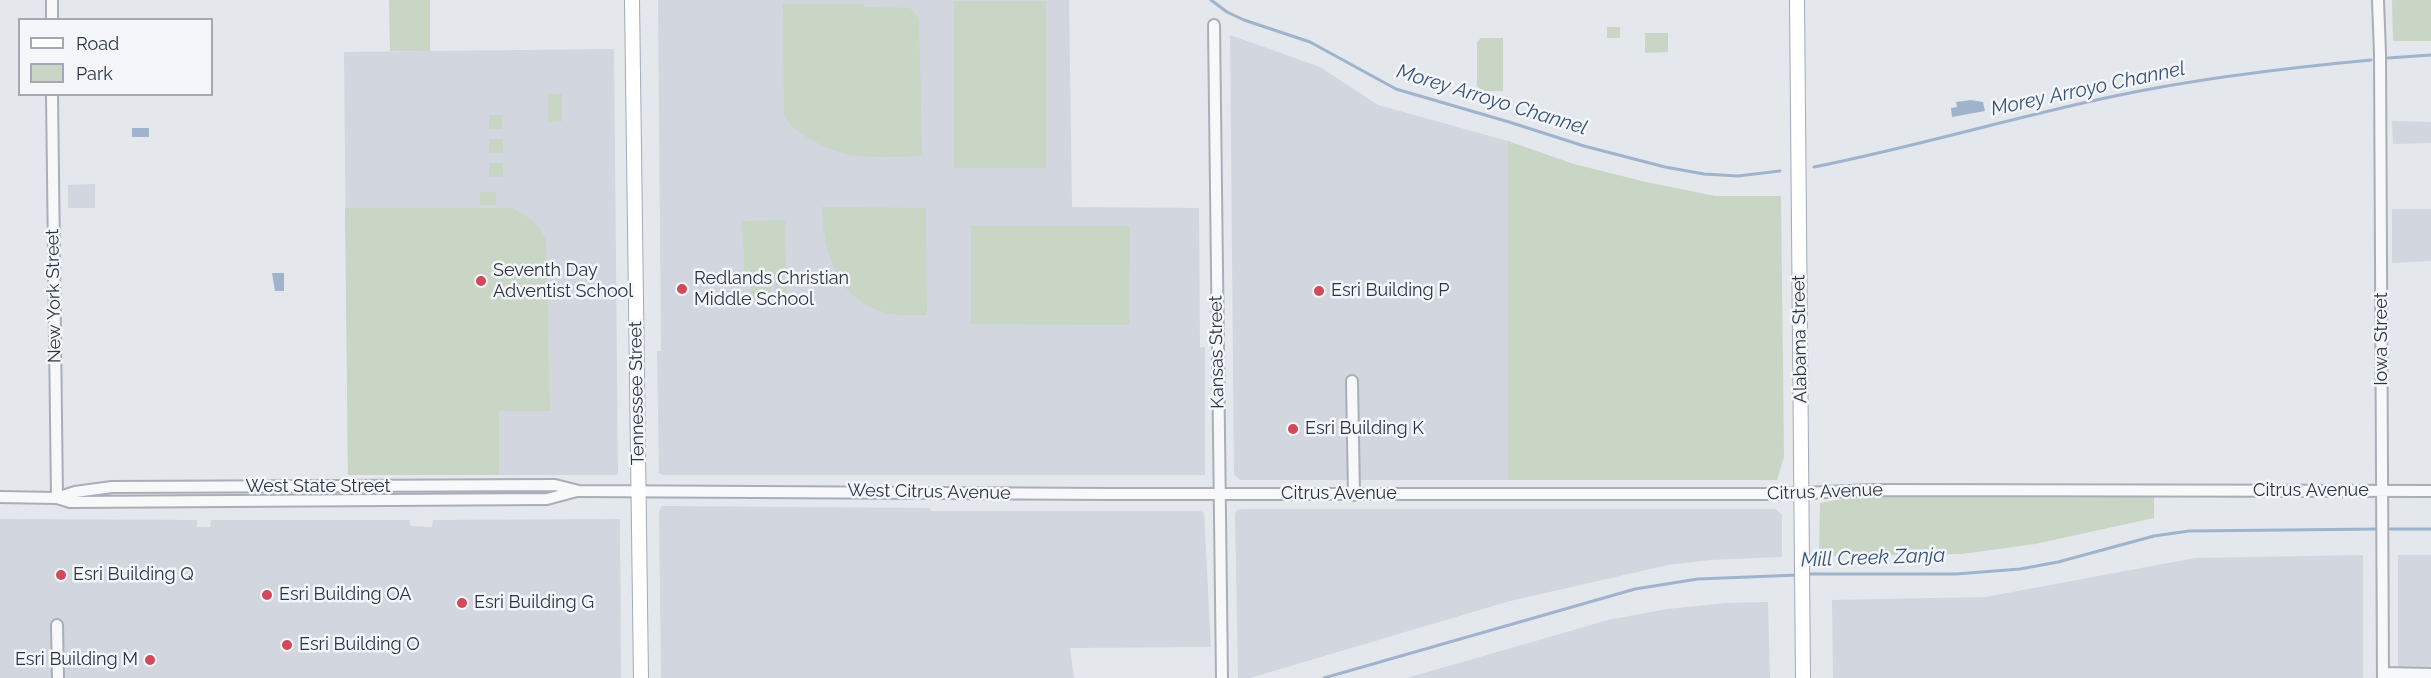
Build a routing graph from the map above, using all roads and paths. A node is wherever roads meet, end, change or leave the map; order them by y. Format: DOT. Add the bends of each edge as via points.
graph roads {
  1 [pos="52,0"];
  2 [pos="632,0"];
  3 [pos="1797,0"];
  4 [pos="2378,0"];
  5 [pos="52,18"];
  6 [pos="1214,25"];
  7 [pos="52,96"];
  8 [pos="1352,381"];
  9 [pos="638,491"];
  10 [pos="2383,491"];
  11 [pos="2431,491"];
  12 [pos="1802,493"];
  13 [pos="1220,494"];
  14 [pos="1354,495"];
  15 [pos="0,497"];
  16 [pos="57,498"];
  17 [pos="57,625"];
  18 [pos="2431,674"];
  19 [pos="2383,676"];
  20 [pos="58,678"];
  21 [pos="640,678"];
  22 [pos="1222,678"];
  23 [pos="1803,678"];
  1 -- 5 [label="street"];
  2 -- 9 [label="main road, Tennessee Street"];
  3 -- 12 [label="main road, Alabama Street"];
  4 -- 10 [label="street, Iowa Street"];
  6 -- 13 [label="street, Kansas Street"];
  7 -- 16 [label="street, New York Street"];
  8 -- 14 [label="street"];
  9 -- 13 [label="street, West Citrus Avenue"];
  9 -- 16 [label="street, West State Street" via="579,491 547,499 70,502"];
  9 -- 21 [label="main road, Tennessee Street"];
  10 -- 11 [label="street, Citrus Avenue"];
  10 -- 12 [label="street, Citrus Avenue" via="1873,489"];
  10 -- 19 [label="street, Iowa Street"];
  12 -- 14 [label="street, Citrus Avenue"];
  12 -- 23 [label="main road, Alabama Street"];
  13 -- 14 [label="street, Citrus Avenue"];
  13 -- 22 [label="street, Kansas Street"];
  15 -- 16 [label="street, West State Street"];
  17 -- 20 [label="street"];
  18 -- 19 [label="street"];
}
